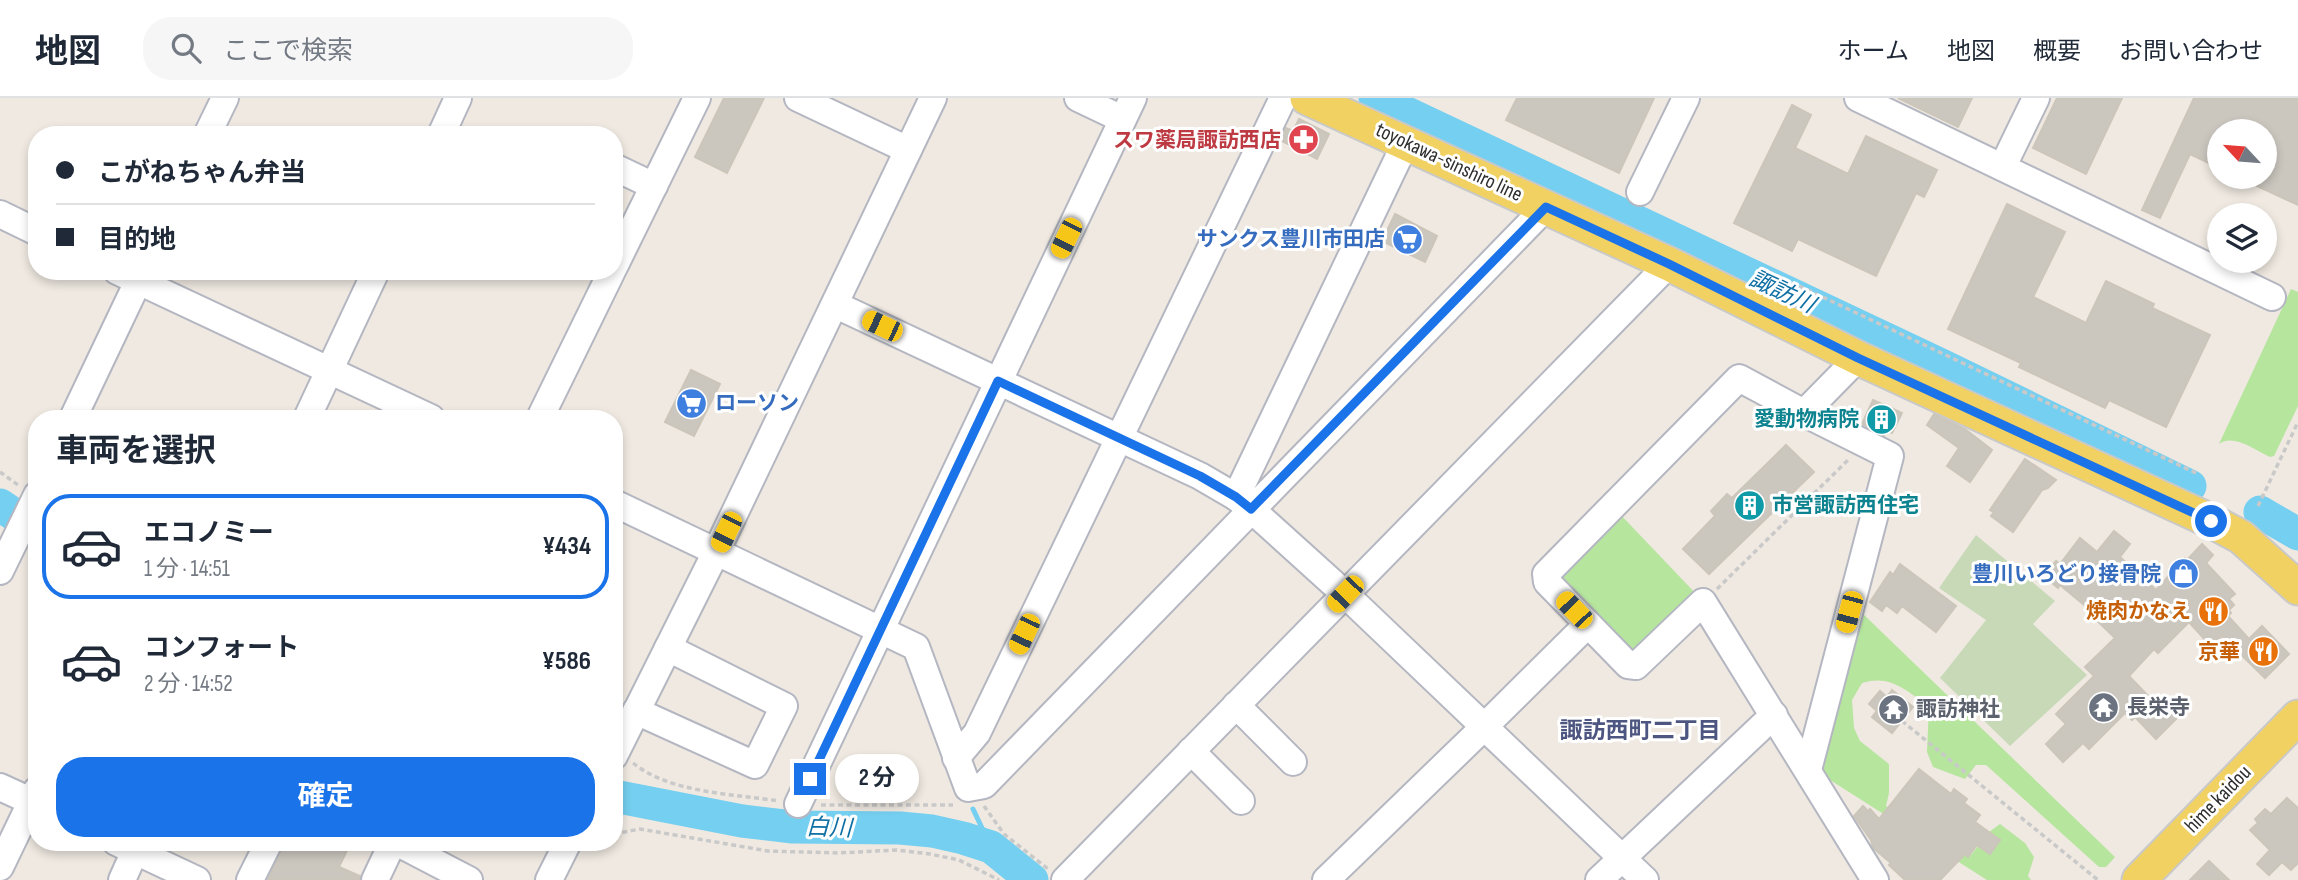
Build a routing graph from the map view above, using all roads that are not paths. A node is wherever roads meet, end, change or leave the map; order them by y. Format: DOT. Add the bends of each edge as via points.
graph roads {
  1 [pos="225,98"];
  2 [pos="458,98"];
  3 [pos="697,98"];
  4 [pos="798,98"];
  5 [pos="933,98"];
  6 [pos="1078,98"];
  7 [pos="1283,98"];
  8 [pos="1307,98"];
  9 [pos="1686,98"];
  10 [pos="1858,98"];
  11 [pos="2036,98"];
  12 [pos="1127,109"];
  13 [pos="211,126"];
  14 [pos="444,126"];
  15 [pos="1406,142"];
  16 [pos="908,150"];
  17 [pos="2003,166"];
  18 [pos="623,172"];
  19 [pos="654,187"];
  20 [pos="1640,192"];
  21 [pos="1546,207"];
  22 [pos="0,214"];
  23 [pos="28,228"];
  24 [pos="623,249"];
  25 [pos="1669,264"];
  26 [pos="131,280"];
  27 [pos="143,280"];
  28 [pos="372,280"];
  29 [pos="608,280"];
  30 [pos="2272,297"];
  31 [pos="836,304"];
  32 [pos="1858,358"];
  33 [pos="329,372"];
  34 [pos="998,381"];
  35 [pos="76,410"];
  36 [pos="311,410"];
  37 [pos="413,410"];
  38 [pos="544,410"];
  39 [pos="1804,413"];
  40 [pos="1119,438"];
  41 [pos="1243,503"];
  42 [pos="623,507"];
  43 [pos="28,513"];
  44 [pos="716,552"];
  45 [pos="0,571"];
  46 [pos="2298,588"];
  47 [pos="1345,594"];
  48 [pos="1588,624"];
  49 [pos="880,631"];
  50 [pos="667,648"];
  51 [pos="1236,705"];
  52 [pos="636,711"];
  53 [pos="1774,715"];
  54 [pos="2298,717"];
  55 [pos="1483,728"];
  56 [pos="623,738"];
  57 [pos="1191,751"];
  58 [pos="956,758"];
  59 [pos="1293,762"];
  60 [pos="1808,770"];
  61 [pos="0,787"];
  62 [pos="28,797"];
  63 [pos="1241,801"];
  64 [pos="798,804"];
  65 [pos="28,813"];
  66 [pos="129,851"];
  67 [pos="141,851"];
  68 [pos="264,851"];
  69 [pos="390,851"];
  70 [pos="412,851"];
  71 [pos="564,851"];
  72 [pos="1622,857"];
  73 [pos="0,867"];
  74 [pos="1059,877"];
  75 [pos="1873,879"];
  76 [pos="122,880"];
  77 [pos="197,880"];
  78 [pos="250,880"];
  79 [pos="375,880"];
  80 [pos="469,880"];
  81 [pos="549,880"];
  82 [pos="1326,880"];
  83 [pos="1599,880"];
  84 [pos="1645,880"];
  85 [pos="2139,880"];
  1 -- 13 [label="street"];
  2 -- 14 [label="street"];
  3 -- 19 [label="street"];
  4 -- 16 [label="street"];
  5 -- 16 [label="street"];
  6 -- 12 [label="street"];
  7 -- 40 [label="street"];
  8 -- 15 [label="main road, toyokawa-sinshiro line"];
  9 -- 20 [label="street"];
  10 -- 17 [label="street"];
  11 -- 17 [label="street"];
  12 -- 34 [label="street"];
  15 -- 21 [label="main road, toyokawa-sinshiro line"];
  15 -- 41 [label="street"];
  16 -- 31 [label="street"];
  17 -- 30 [label="street"];
  18 -- 19 [label="street"];
  19 -- 24 [label="street"];
  21 -- 25 [label="main road, toyokawa-sinshiro line"];
  21 -- 41 [label="street"];
  22 -- 23 [label="street"];
  25 -- 32 [label="main road, toyokawa-sinshiro line"];
  25 -- 47 [label="street"];
  26 -- 35 [label="street"];
  27 -- 33 [label="street"];
  28 -- 33 [label="street"];
  29 -- 38 [label="street"];
  31 -- 34 [label="street"];
  31 -- 44 [label="street"];
  32 -- 39 [label="street"];
  32 -- 46 [label="main road, toyokawa-sinshiro line" via="2211,521 2241,537"];
  33 -- 36 [label="street"];
  33 -- 37 [label="street"];
  34 -- 40 [label="street"];
  34 -- 49 [label="street"];
  39 -- 48 [label="street" via="1739,378 1546,574 1547,582"];
  39 -- 60 [label="street" via="1890,456"];
  40 -- 41 [label="street" via="1200,476"];
  40 -- 58 [label="street" via="977,733"];
  41 -- 47 [label="street"];
  41 -- 58 [label="street" via="984,785 968,789"];
  42 -- 44 [label="street"];
  43 -- 45 [label="street"];
  44 -- 49 [label="street"];
  44 -- 50 [label="street"];
  47 -- 51 [label="street"];
  47 -- 55 [label="street"];
  48 -- 53 [label="street" via="1628,665 1636,666 1703,602"];
  48 -- 55 [label="street"];
  49 -- 58 [label="street" via="916,647"];
  49 -- 64 [label="street"];
  50 -- 52 [label="street"];
  50 -- 52 [label="street" via="784,706 755,765"];
  51 -- 57 [label="street"];
  51 -- 59 [label="street"];
  52 -- 56 [label="street"];
  53 -- 60 [label="street"];
  53 -- 72 [label="street"];
  54 -- 85 [label="main road, hime kaidou"];
  55 -- 72 [label="street"];
  55 -- 82 [label="street"];
  57 -- 63 [label="street"];
  57 -- 74 [label="street"];
  60 -- 75 [label="street"];
  61 -- 62 [label="street"];
  65 -- 73 [label="street"];
  66 -- 76 [label="street"];
  67 -- 77 [label="street"];
  68 -- 78 [label="street"];
  69 -- 79 [label="street"];
  70 -- 80 [label="street"];
  71 -- 81 [label="street"];
  72 -- 83 [label="street"];
  72 -- 84 [label="street"];
}
